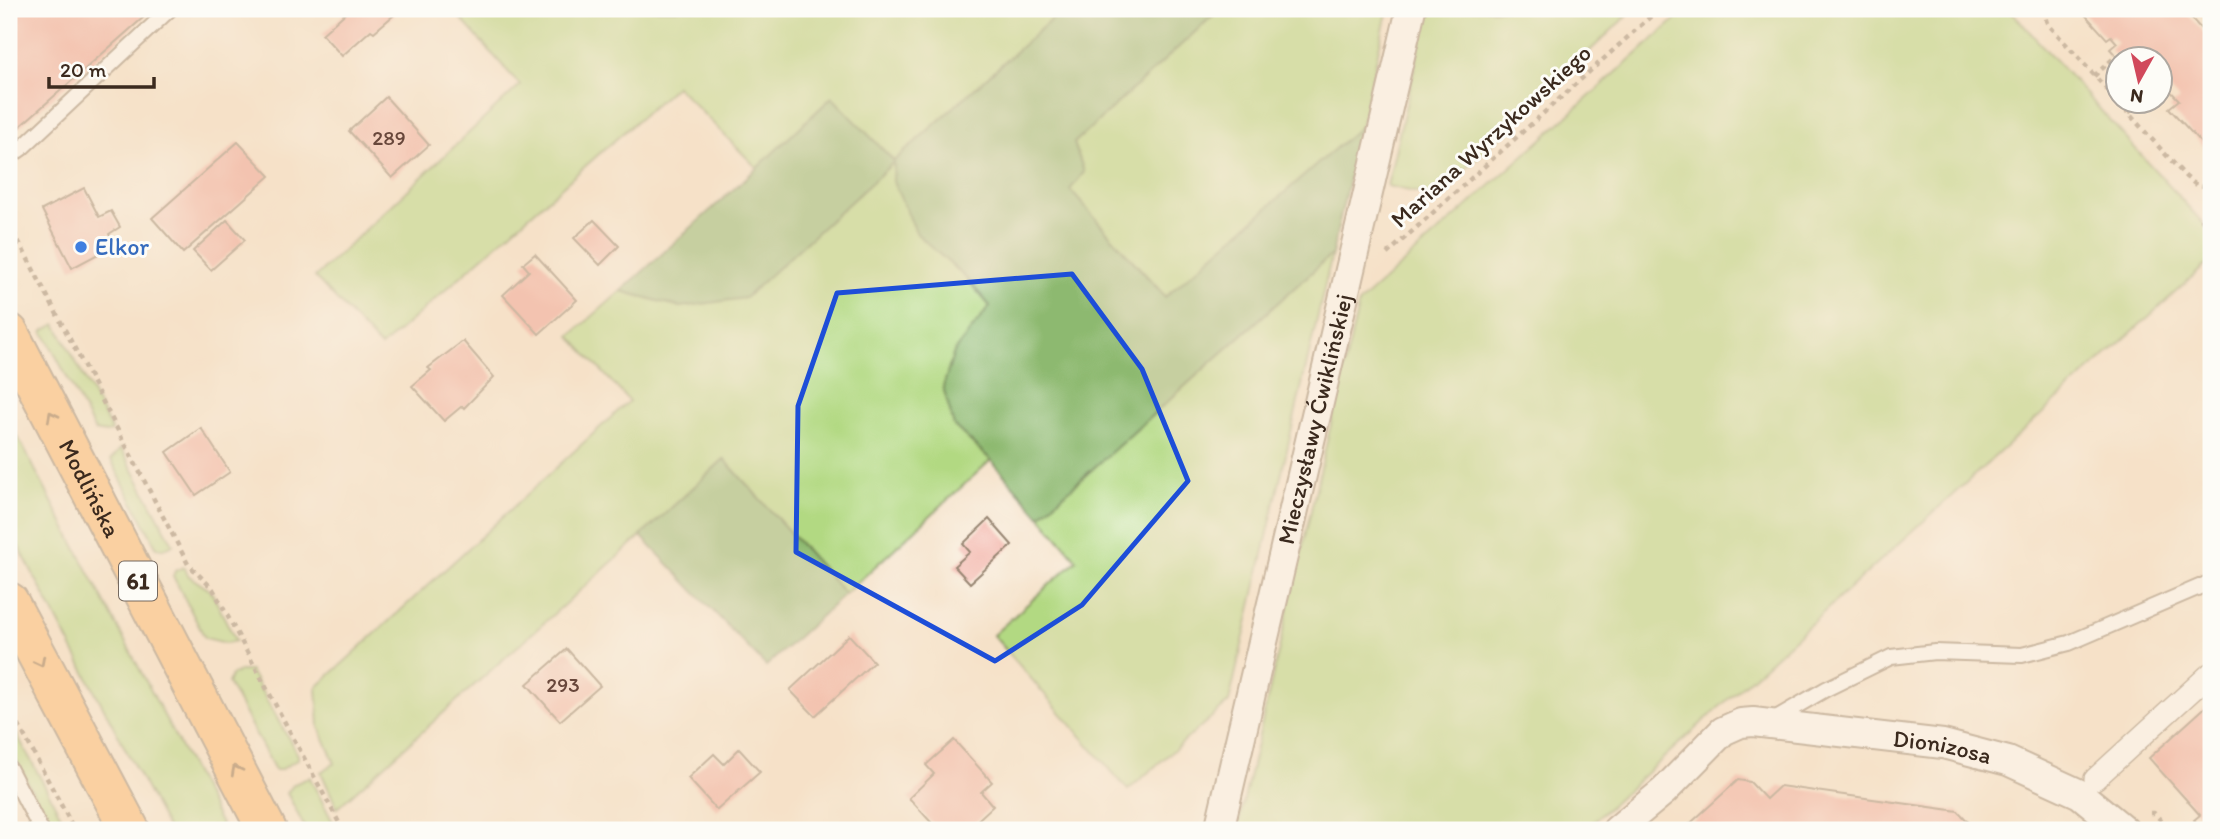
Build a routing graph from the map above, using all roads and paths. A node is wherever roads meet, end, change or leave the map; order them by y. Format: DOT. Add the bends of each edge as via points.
graph roads {
  1 [pos="170,9"];
  2 [pos="1411,9"];
  3 [pos="1659,9"];
  4 [pos="2043,9"];
  5 [pos="2104,67"];
  6 [pos="2094,76"];
  7 [pos="2104,87"];
  8 [pos="2130,116"];
  9 [pos="9,157"];
  10 [pos="2211,188"];
  11 [pos="9,223"];
  12 [pos="1347,290"];
  13 [pos="9,333"];
  14 [pos="2211,582"];
  15 [pos="9,601"];
  16 [pos="2211,673"];
  17 [pos="9,707"];
  18 [pos="1755,723"];
  19 [pos="9,768"];
  20 [pos="2095,779"];
  21 [pos="41,830"];
  22 [pos="71,830"];
  23 [pos="130,830"];
  24 [pos="267,830"];
  25 [pos="343,830"];
  26 [pos="1219,830"];
  27 [pos="1617,830"];
  28 [pos="2124,830"];
  1 -- 9 [label="lane"];
  2 -- 12 [label="street, Mieczysławy Ćwiklińskiej"];
  3 -- 12 [label="path, Mariana Wyrzykowskiego"];
  4 -- 6 [label="path" via="2047,23"];
  5 -- 6 [label="path"];
  6 -- 7 [label="path"];
  8 -- 10 [label="path" via="2186,177"];
  11 -- 25 [label="path" via="188,564 213,589"];
  12 -- 26 [label="street, Mieczysławy Ćwiklińskiej"];
  24 -- 13 [label="main road, Modlińska / 61, one-way"];
  14 -- 18 [label="lane" via="2069,643 2022,655 1935,652 1891,657"];
  15 -- 23 [label="main road, one-way"];
  16 -- 20 [label="street"];
  17 -- 22 [label="path"];
  18 -- 27 [label="street" via="1723,731 1664,791"];
  18 -- 28 [label="street, Dionizosa" via="1943,744 2008,761 2080,794"];
  19 -- 21 [label="lane"];
}
